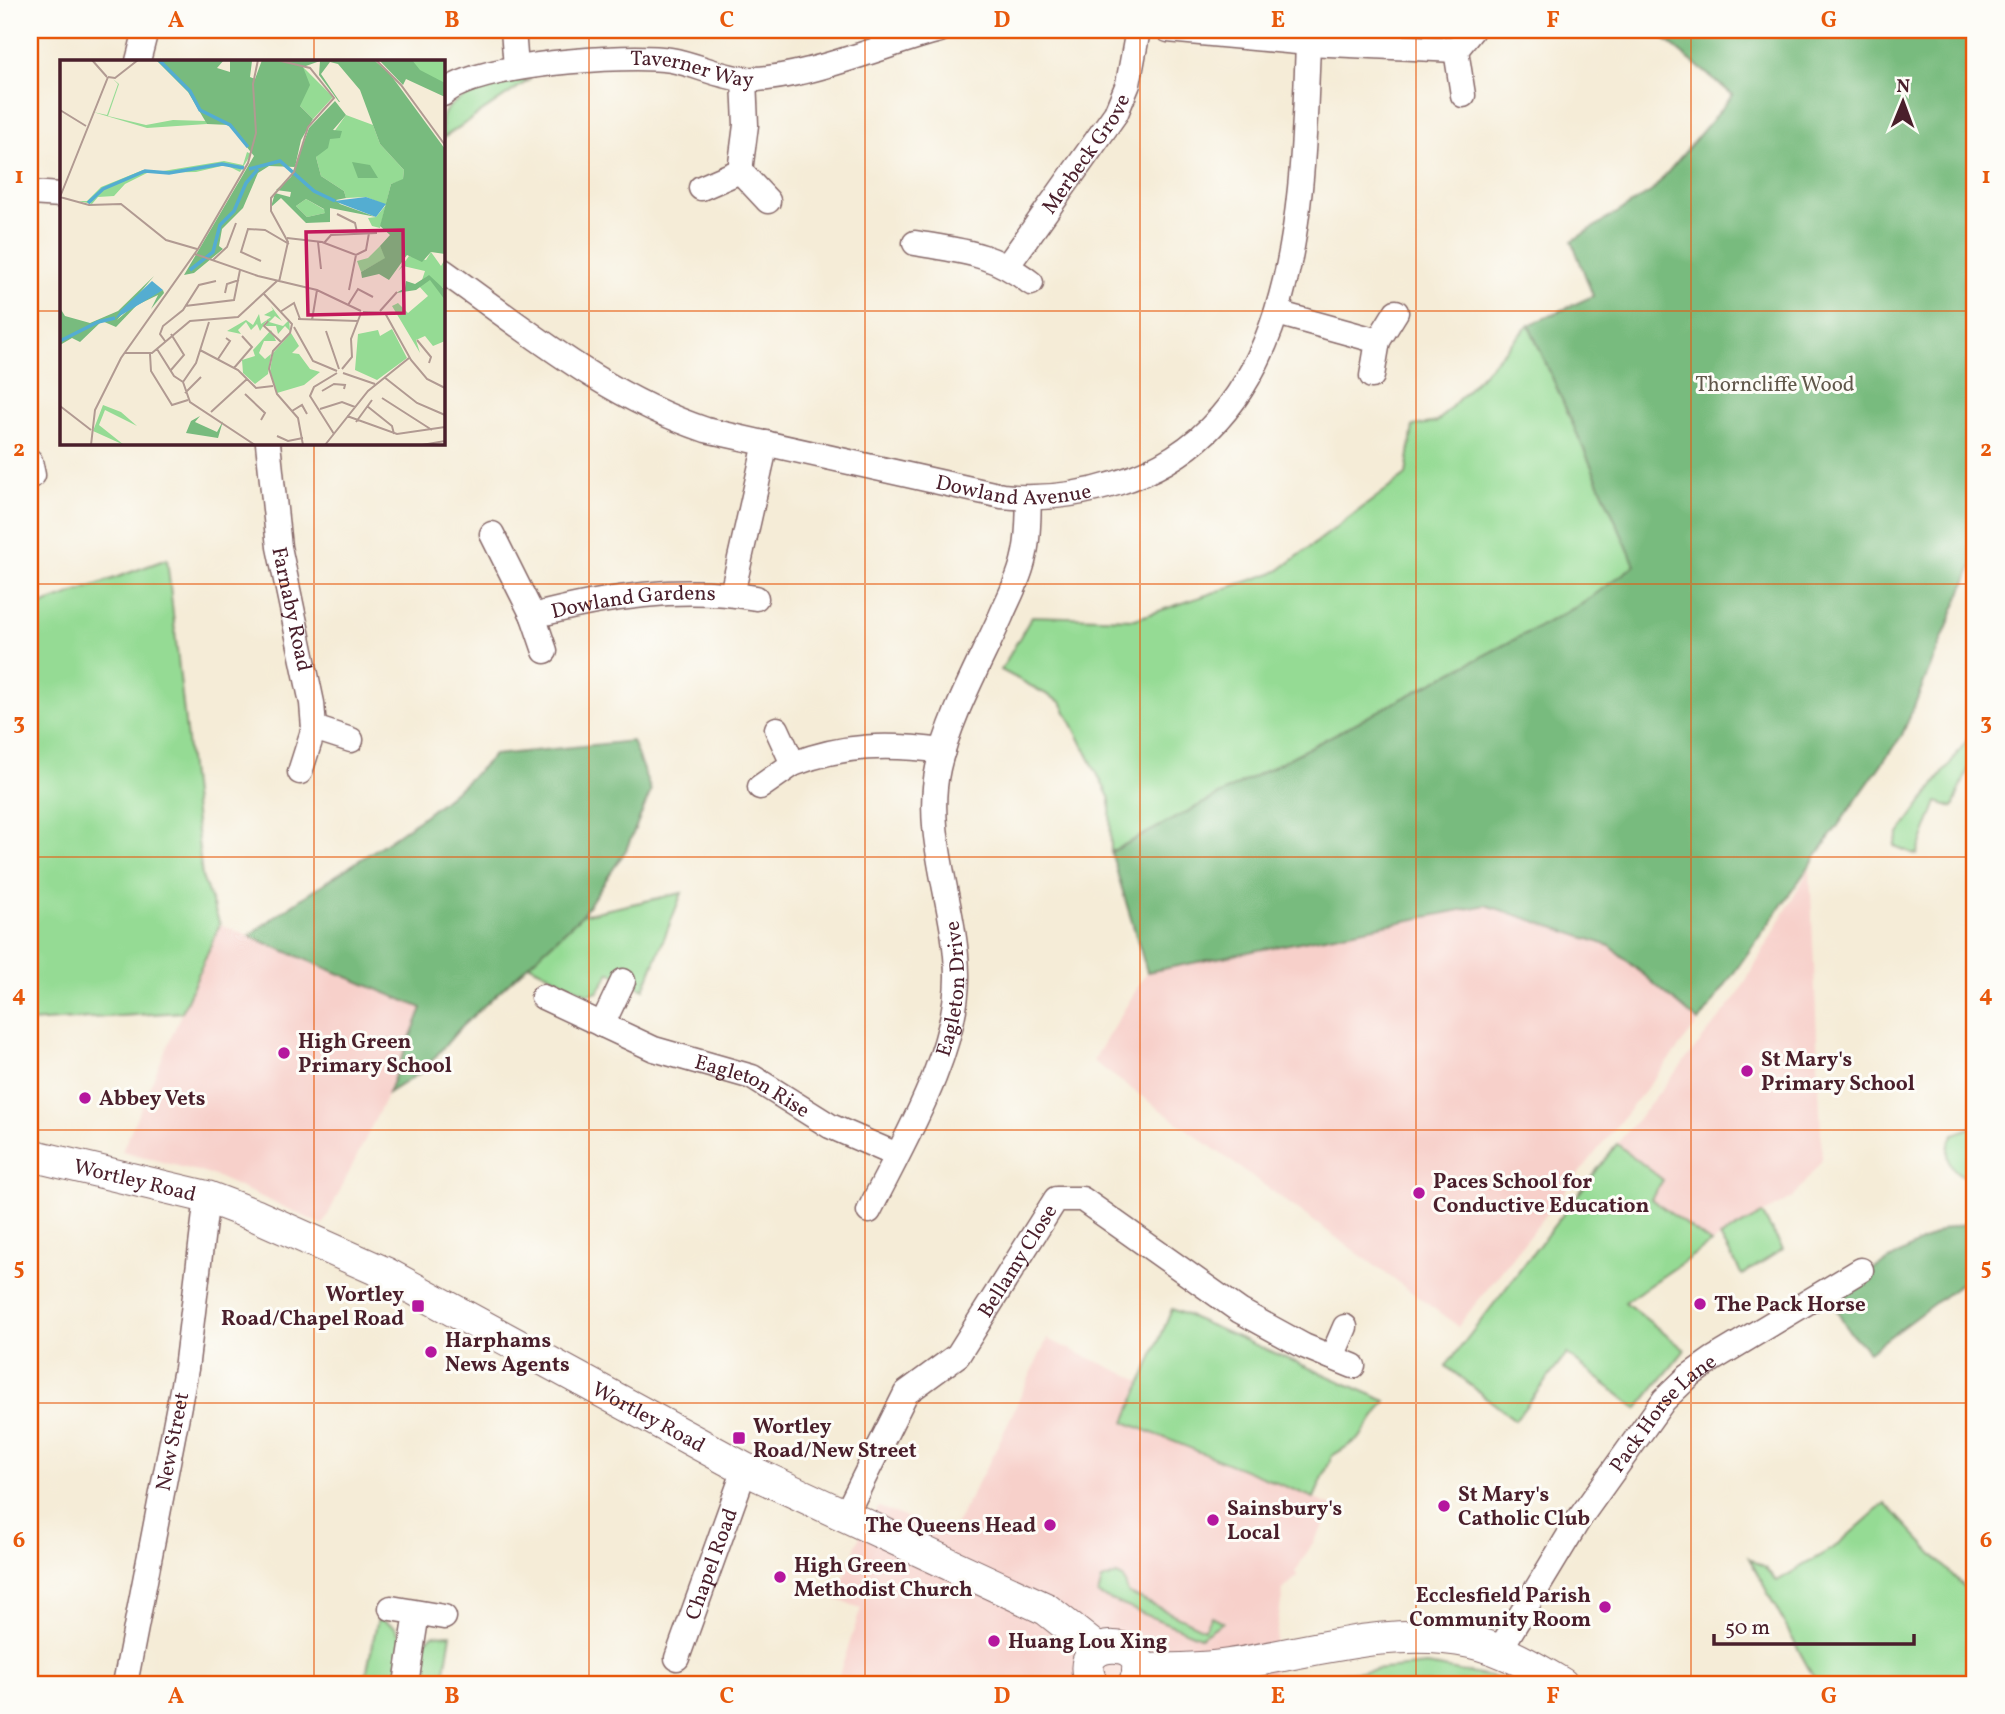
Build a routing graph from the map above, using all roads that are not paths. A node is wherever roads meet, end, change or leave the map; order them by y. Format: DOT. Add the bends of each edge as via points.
graph roads {
  1 [pos="146,30"];
  2 [pos="513,30"];
  3 [pos="940,30"];
  4 [pos="1138,30"];
  5 [pos="1168,30"];
  6 [pos="1472,30"];
  7 [pos="1308,43"];
  8 [pos="1456,50"];
  9 [pos="138,60"];
  10 [pos="516,67"];
  11 [pos="744,79"];
  12 [pos="444,93"];
  13 [pos="1464,95"];
  14 [pos="740,171"];
  15 [pos="701,188"];
  16 [pos="30,193"];
  17 [pos="60,195"];
  18 [pos="768,201"];
  19 [pos="915,243"];
  20 [pos="1009,265"];
  21 [pos="444,272"];
  22 [pos="1031,283"];
  23 [pos="1396,312"];
  24 [pos="1278,313"];
  25 [pos="1378,341"];
  26 [pos="1372,376"];
  27 [pos="766,443"];
  28 [pos="268,444"];
  29 [pos="1029,499"];
  30 [pos="492,534"];
  31 [pos="533,616"];
  32 [pos="545,651"];
  33 [pos="314,728"];
  34 [pos="777,729"];
  35 [pos="351,740"];
  36 [pos="943,751"];
  37 [pos="793,764"];
  38 [pos="300,772"];
  39 [pos="761,788"];
  40 [pos="623,982"];
  41 [pos="543,996"];
  42 [pos="602,1025"];
  43 [pos="30,1155"];
  44 [pos="897,1155"];
  45 [pos="207,1197"];
  46 [pos="869,1211"];
  47 [pos="1861,1270"];
  48 [pos="1345,1327"];
  49 [pos="745,1469"];
  50 [pos="845,1516"];
  51 [pos="391,1608"];
  52 [pos="417,1613"];
  53 [pos="444,1617"];
  54 [pos="1098,1650"];
  55 [pos="1499,1651"];
  56 [pos="677,1658"];
  57 [pos="1136,1677"];
  58 [pos="125,1684"];
  59 [pos="406,1684"];
  60 [pos="1092,1684"];
  61 [pos="1562,1684"];
  1 -- 9 [label="street"];
  2 -- 10 [label="street"];
  3 -- 11 [label="street, Taverner Way" via="828,64"];
  4 -- 20 [label="street, Merbeck Grove" via="1128,84 1116,113"];
  5 -- 7 [label="street"];
  6 -- 8 [label="street"];
  7 -- 8 [label="street"];
  7 -- 24 [label="street, Dowland Avenue" via="1303,177 1290,268"];
  8 -- 13 [label="street"];
  10 -- 11 [label="street, Taverner Way" via="670,60"];
  10 -- 12 [label="street, Taverner Way" via="463,81"];
  11 -- 14 [label="street" via="746,125"];
  14 -- 15 [label="street"];
  14 -- 18 [label="street"];
  16 -- 17 [label="street"];
  19 -- 20 [label="street"];
  20 -- 22 [label="street"];
  21 -- 27 [label="street, Dowland Avenue" via="625,397 706,430"];
  23 -- 25 [label="street"];
  24 -- 25 [label="street"];
  24 -- 29 [label="street, Dowland Avenue" via="1235,397 1181,456 1145,475 1098,489"];
  25 -- 26 [label="street"];
  27 -- 29 [label="street, Dowland Avenue" via="975,492"];
  27 -- 31 [label="street, Dowland Gardens" via="744,596 646,593"];
  28 -- 33 [label="street, Farnaby Road" via="279,547"];
  29 -- 36 [label="street, Eagleton Drive" via="1024,560"];
  30 -- 31 [label="street, Dowland Gardens"];
  31 -- 32 [label="street, Dowland Gardens"];
  33 -- 35 [label="street"];
  33 -- 38 [label="street, Farnaby Road"];
  34 -- 37 [label="street"];
  36 -- 37 [label="street" via="859,746"];
  36 -- 44 [label="street, Eagleton Drive" via="934,801 944,891 955,939 955,1004 928,1087"];
  37 -- 39 [label="street"];
  40 -- 42 [label="street"];
  41 -- 42 [label="street, Eagleton Rise"];
  42 -- 44 [label="street, Eagleton Rise" via="654,1049 752,1077 830,1126"];
  43 -- 45 [label="street, Wortley Road"];
  44 -- 46 [label="street, Eagleton Drive"];
  45 -- 49 [label="street, Wortley Road" via="385,1273"];
  45 -- 58 [label="street, New Street" via="186,1369"];
  47 -- 55 [label="street, Pack Horse Lane" via="1713,1359 1664,1401 1578,1519"];
  48 -- 50 [label="street, Bellamy Close" via="1343,1362 1240,1311 1082,1199 1056,1199 958,1355 906,1393"];
  49 -- 50 [label="street, Wortley Road"];
  49 -- 56 [label="street, Chapel Road"];
  50 -- 54 [label="street, Wortley Road" via="1046,1609"];
  51 -- 52 [label="street"];
  52 -- 53 [label="street"];
  52 -- 59 [label="street"];
  54 -- 57 [label="street" via="1121,1646 1134,1656"];
  54 -- 60 [label="street" via="1089,1663"];
  55 -- 57 [label="street" via="1459,1640 1402,1638 1350,1642"];
  55 -- 61 [label="street"];
}
